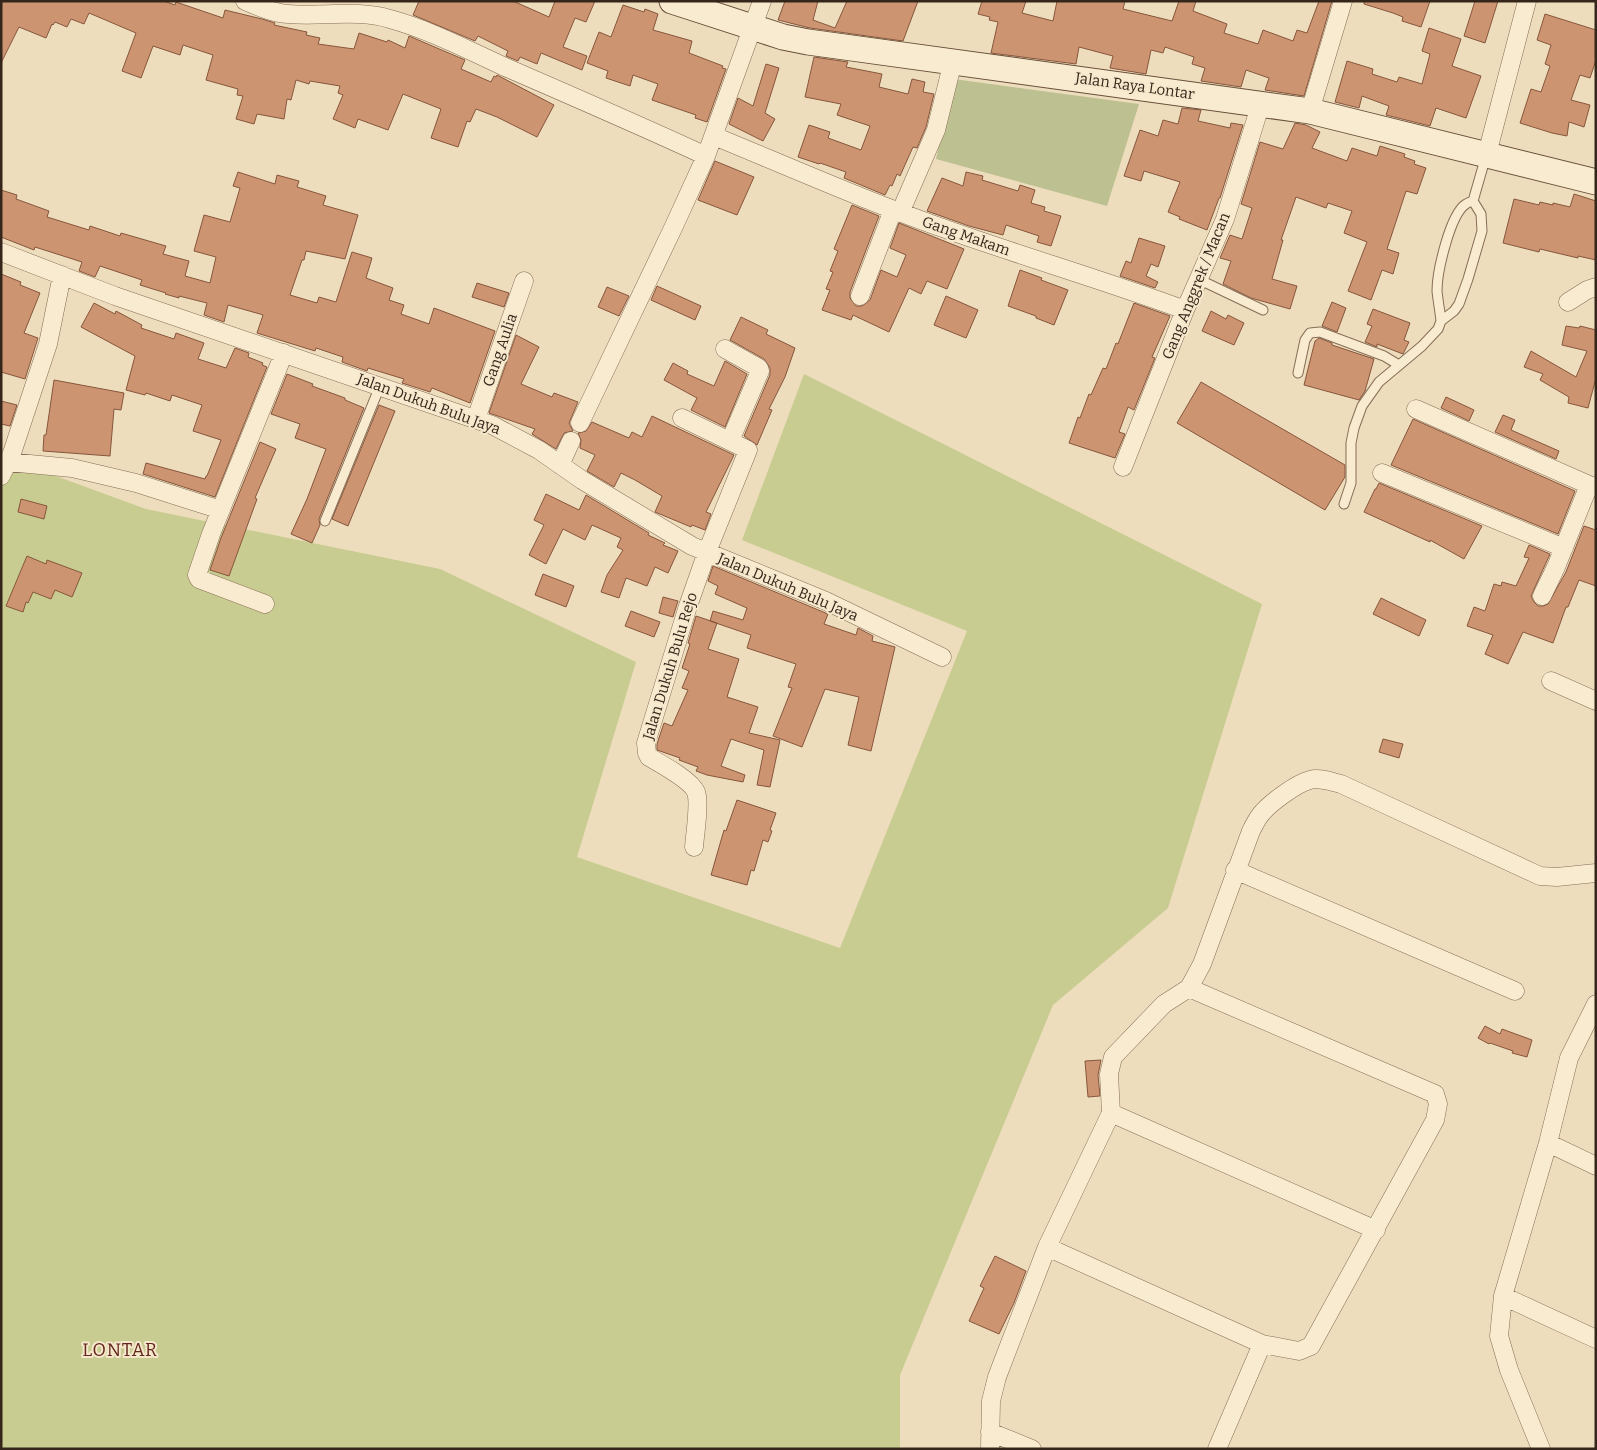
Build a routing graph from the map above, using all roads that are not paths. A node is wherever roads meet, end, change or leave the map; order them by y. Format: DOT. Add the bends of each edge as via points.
graph roads {
  1 [pos="672,1"];
  2 [pos="762,1"];
  3 [pos="1343,1"];
  4 [pos="1527,1"];
  5 [pos="255,3"];
  6 [pos="754,28"];
  7 [pos="953,61"];
  8 [pos="1262,103"];
  9 [pos="1310,111"];
  10 [pos="714,136"];
  11 [pos="1487,154"];
  12 [pos="706,156"];
  13 [pos="1596,182"];
  14 [pos="1473,201"];
  15 [pos="897,211"];
  16 [pos="1,252"];
  17 [pos="62,275"];
  18 [pos="1198,279"];
  19 [pos="524,281"];
  20 [pos="1596,287"];
  21 [pos="860,296"];
  22 [pos="1568,302"];
  23 [pos="1185,310"];
  24 [pos="1262,310"];
  25 [pos="1441,321"];
  26 [pos="725,349"];
  27 [pos="284,353"];
  28 [pos="1399,365"];
  29 [pos="1298,373"];
  30 [pos="380,386"];
  31 [pos="1416,410"];
  32 [pos="682,418"];
  33 [pos="476,419"];
  34 [pos="580,423"];
  35 [pos="572,441"];
  36 [pos="730,441"];
  37 [pos="560,465"];
  38 [pos="1123,467"];
  39 [pos="5,469"];
  40 [pos="1382,473"];
  41 [pos="1593,486"];
  42 [pos="1344,504"];
  43 [pos="221,510"];
  44 [pos="325,521"];
  45 [pos="1564,548"];
  46 [pos="707,552"];
  47 [pos="1542,596"];
  48 [pos="265,604"];
  49 [pos="942,658"];
  50 [pos="1551,681"];
  51 [pos="1596,701"];
  52 [pos="694,847"];
  53 [pos="1235,870"];
  54 [pos="1596,872"];
  55 [pos="1189,988"];
  56 [pos="1515,991"];
  57 [pos="1596,1004"];
  58 [pos="1110,1113"];
  59 [pos="1548,1143"];
  60 [pos="1596,1166"];
  61 [pos="1376,1230"];
  62 [pos="1047,1248"];
  63 [pos="1503,1296"];
  64 [pos="1596,1340"];
  65 [pos="1262,1344"];
  66 [pos="990,1440"];
  67 [pos="1032,1449"];
  68 [pos="1217,1449"];
  69 [pos="1541,1449"];
  1 -- 6 [label="street, Jalan Raya Lontar"];
  2 -- 6 [label="street"];
  3 -- 9 [label="street"];
  4 -- 11 [label="street"];
  5 -- 12 [label="street" via="287,14 356,13 392,19"];
  6 -- 7 [label="street, Jalan Raya Lontar" via="783,38"];
  6 -- 10 [label="street"];
  7 -- 8 [label="street, Jalan Raya Lontar"];
  7 -- 15 [label="street" via="934,136"];
  8 -- 9 [label="street, Jalan Raya Lontar"];
  8 -- 18 [label="street, Gang Anggrek / Macan" via="1225,219"];
  9 -- 11 [label="street, Jalan Raya Lontar"];
  10 -- 12 [label="street"];
  10 -- 15 [label="street, Gang Makam"];
  11 -- 13 [label="street, Jalan Raya Lontar"];
  11 -- 14 [label="lane"];
  12 -- 34 [label="street"];
  14 -- 25 [label="lane" via="1462,208 1443,252 1437,289"];
  14 -- 25 [label="lane" via="1481,214 1482,231 1459,304"];
  15 -- 21 [label="street"];
  15 -- 23 [label="street, Gang Makam"];
  16 -- 17 [label="street, Jalan Dukuh Bulu Jaya"];
  17 -- 27 [label="street, Jalan Dukuh Bulu Jaya"];
  17 -- 39 [label="street" via="48,344"];
  18 -- 23 [label="street, Gang Anggrek / Macan"];
  18 -- 24 [label="lane"];
  19 -- 33 [label="street, Gang Aulia"];
  20 -- 22 [label="street"];
  23 -- 38 [label="street, Gang Anggrek / Macan"];
  25 -- 28 [label="lane" via="1426,342"];
  26 -- 36 [label="street" via="759,368 760,372"];
  27 -- 30 [label="street, Jalan Dukuh Bulu Jaya"];
  27 -- 43 [label="street"];
  28 -- 29 [label="lane" via="1384,356 1320,332 1310,333 1305,340"];
  28 -- 42 [label="lane" via="1379,382 1362,406 1351,444 1351,483"];
  30 -- 33 [label="street, Jalan Dukuh Bulu Jaya"];
  30 -- 44 [label="lane"];
  31 -- 41 [label="street"];
  32 -- 36 [label="street"];
  33 -- 37 [label="street, Jalan Dukuh Bulu Jaya" via="516,437"];
  35 -- 37 [label="street"];
  36 -- 46 [label="street" via="746,448 748,453"];
  37 -- 46 [label="street, Jalan Dukuh Bulu Jaya"];
  39 -- 43 [label="street" via="72,468 136,483"];
  40 -- 45 [label="street"];
  41 -- 45 [label="street"];
  43 -- 48 [label="street" via="198,577"];
  45 -- 47 [label="street"];
  46 -- 49 [label="street, Jalan Dukuh Bulu Jaya" via="826,601"];
  46 -- 52 [label="street, Jalan Dukuh Bulu Rejo" via="646,744 649,757 689,783 696,792"];
  50 -- 51 [label="street"];
  53 -- 54 [label="street" via="1250,830 1262,813 1276,800 1310,780 1323,780 1341,784 1540,876"];
  53 -- 55 [label="street" via="1202,964"];
  53 -- 56 [label="street"];
  55 -- 58 [label="street" via="1164,1004 1114,1057 1109,1074"];
  55 -- 61 [label="street" via="1435,1094 1438,1104 1435,1120"];
  57 -- 59 [label="street" via="1569,1058"];
  58 -- 61 [label="street"];
  58 -- 62 [label="street"];
  59 -- 60 [label="street"];
  59 -- 63 [label="street"];
  61 -- 65 [label="street" via="1311,1346 1300,1351"];
  62 -- 65 [label="street"];
  62 -- 66 [label="street" via="997,1377 991,1401"];
  63 -- 64 [label="street"];
  63 -- 69 [label="street" via="1499,1336"];
  65 -- 68 [label="street"];
  66 -- 67 [label="street"];
}
